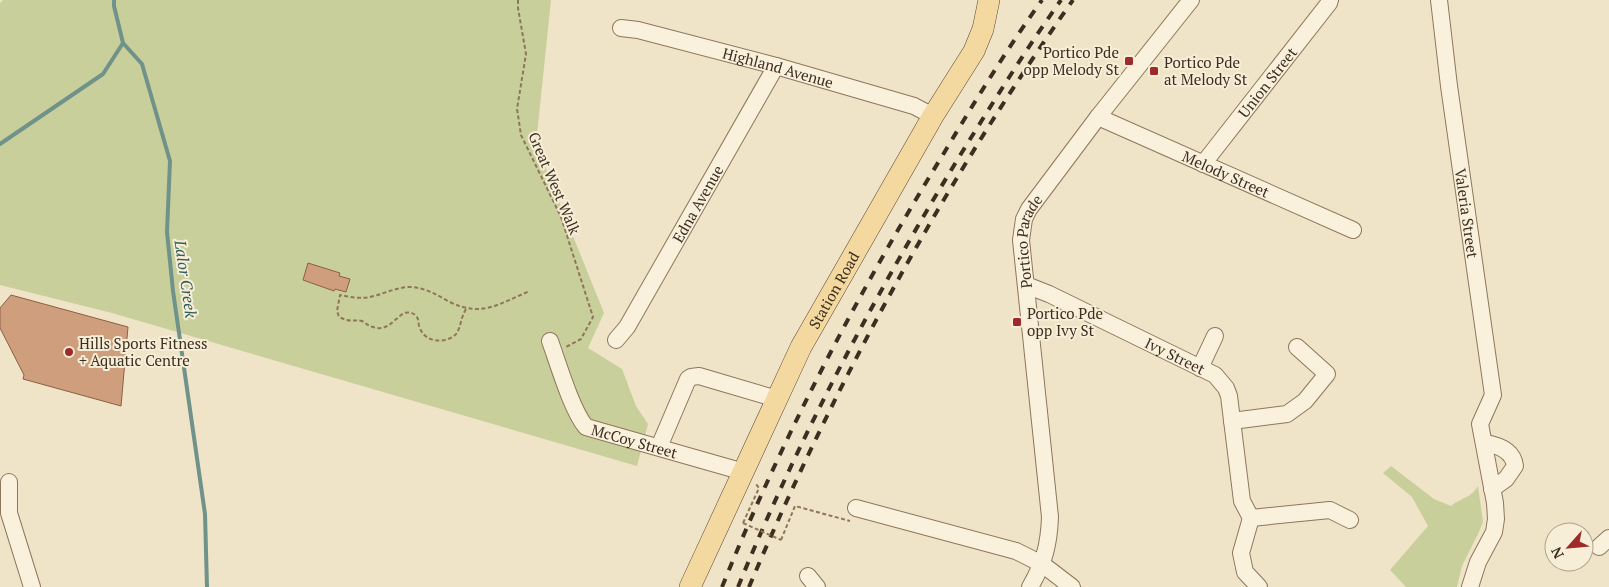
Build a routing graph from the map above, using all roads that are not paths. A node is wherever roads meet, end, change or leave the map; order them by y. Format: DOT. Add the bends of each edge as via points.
graph roads {
  1 [pos="989,0"];
  2 [pos="1191,0"];
  3 [pos="1330,0"];
  4 [pos="1439,0"];
  5 [pos="622,28"];
  6 [pos="776,66"];
  7 [pos="934,116"];
  8 [pos="1098,117"];
  9 [pos="1204,164"];
  10 [pos="1353,230"];
  11 [pos="1026,285"];
  12 [pos="1215,336"];
  13 [pos="616,340"];
  14 [pos="552,347"];
  15 [pos="1296,347"];
  16 [pos="1200,368"];
  17 [pos="777,399"];
  18 [pos="1232,421"];
  19 [pos="1484,444"];
  20 [pos="659,448"];
  21 [pos="744,472"];
  22 [pos="9,482"];
  23 [pos="1492,488"];
  24 [pos="856,508"];
  25 [pos="1251,518"];
  26 [pos="1350,520"];
  27 [pos="1042,564"];
  28 [pos="32,587"];
  29 [pos="690,587"];
  30 [pos="1030,587"];
  31 [pos="1072,587"];
  32 [pos="1259,587"];
  33 [pos="1470,587"];
  1 -- 7 [label="main road, Station Road" via="974,52"];
  2 -- 8 [label="street, Portico Parade"];
  3 -- 9 [label="street, Union Street"];
  4 -- 19 [label="street, Valeria Street" via="1493,395 1480,424"];
  5 -- 6 [label="street, Highland Avenue"];
  6 -- 7 [label="street, Highland Avenue" via="914,106"];
  6 -- 13 [label="street, Edna Avenue" via="627,327"];
  7 -- 17 [label="main road, Station Road" via="801,347"];
  8 -- 9 [label="street, Melody Street"];
  8 -- 11 [label="street, Portico Parade" via="1024,219 1021,240"];
  9 -- 10 [label="street, Melody Street"];
  11 -- 16 [label="street, Ivy Street"];
  11 -- 27 [label="street, Portico Parade" via="1050,517"];
  12 -- 16 [label="street"];
  14 -- 20 [label="street, McCoy Street" via="576,410 586,427"];
  15 -- 18 [label="street" via="1327,374 1306,401 1287,414"];
  16 -- 18 [label="street, Ivy Street" via="1215,375 1226,388"];
  17 -- 20 [label="street" via="698,376 691,377"];
  17 -- 21 [label="main road, Station Road"];
  18 -- 25 [label="street, Ivy Street" via="1242,501"];
  19 -- 23 [label="street"];
  19 -- 23 [label="street" via="1498,445 1515,460 1515,466 1506,479"];
  20 -- 21 [label="street, McCoy Street"];
  21 -- 29 [label="main road, Station Road"];
  22 -- 28 [label="street" via="9,513"];
  23 -- 33 [label="street" via="1496,519 1494,532 1478,562"];
  24 -- 27 [label="street" via="1016,551"];
  25 -- 26 [label="street" via="1330,510"];
  25 -- 32 [label="street" via="1241,553 1245,572"];
  27 -- 30 [label="street, Portico Parade"];
  27 -- 31 [label="street"];
}
